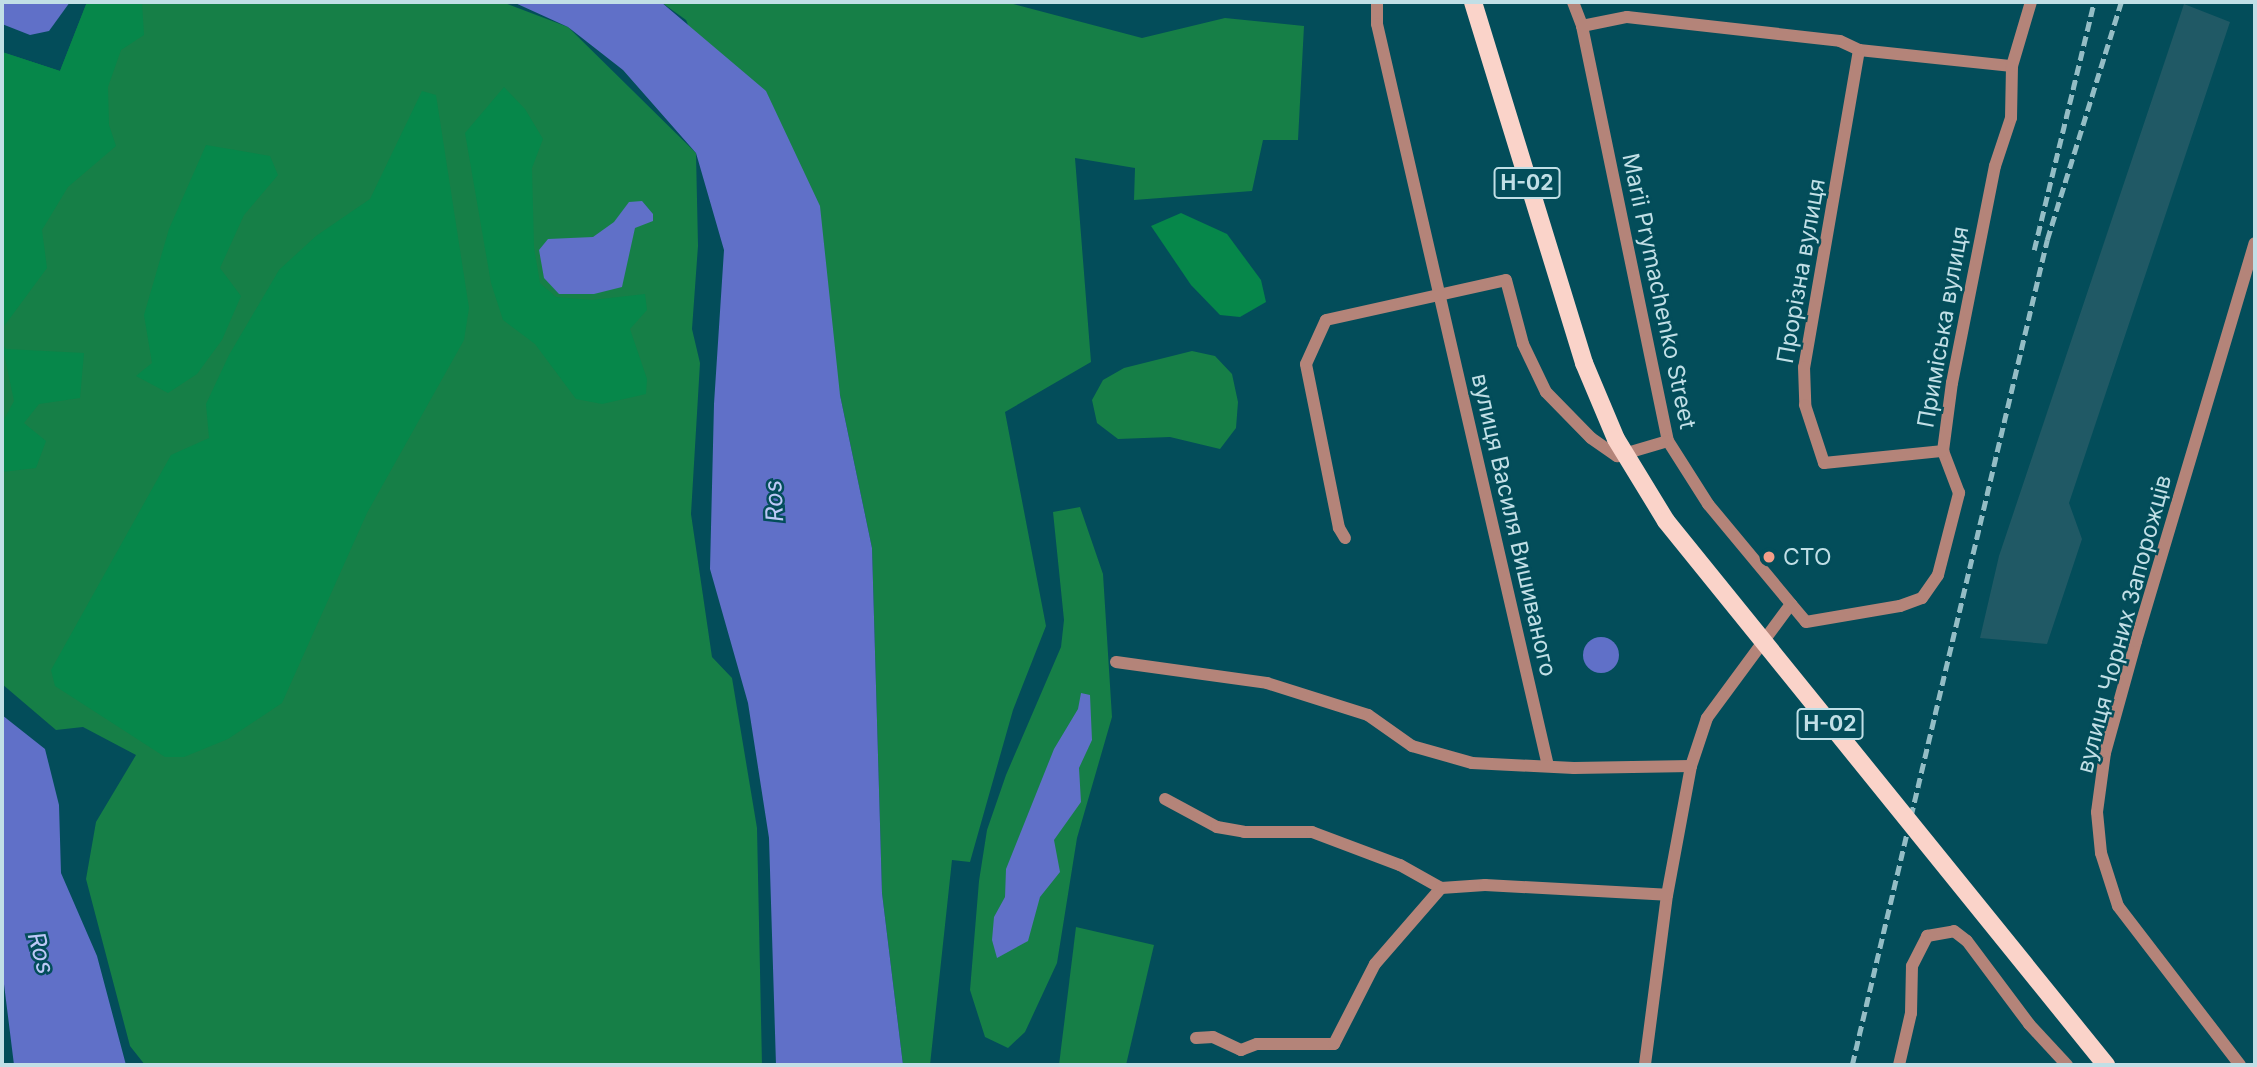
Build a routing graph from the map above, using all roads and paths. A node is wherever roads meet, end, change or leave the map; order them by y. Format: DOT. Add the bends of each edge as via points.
graph roads {
  1 [pos="1377,2"];
  2 [pos="1473,2"];
  3 [pos="1573,2"];
  4 [pos="2031,2"];
  5 [pos="1582,26"];
  6 [pos="1859,50"];
  7 [pos="2012,66"];
  8 [pos="2255,243"];
  9 [pos="1441,294"];
  10 [pos="1668,441"];
  11 [pos="1943,451"];
  12 [pos="1345,538"];
  13 [pos="1791,604"];
  14 [pos="1116,662"];
  15 [pos="1548,766"];
  16 [pos="1691,766"];
  17 [pos="1165,799"];
  18 [pos="1441,888"];
  19 [pos="1667,895"];
  20 [pos="1196,1038"];
  21 [pos="1645,1065"];
  22 [pos="1899,1065"];
  23 [pos="2067,1065"];
  24 [pos="2106,1065"];
  25 [pos="2240,1065"];
  1 -- 9 [label="street, вулиця Василя Вишиваного" via="1377,24"];
  2 -- 24 [label="main road, Н-02, bridge" via="1584,363 1616,439 1667,521"];
  3 -- 5 [label="street, Marii Prymachenko Street"];
  4 -- 7 [label="street, Приміська вулиця"];
  5 -- 6 [label="street" via="1627,17 1840,41"];
  5 -- 10 [label="street, Marii Prymachenko Street"];
  6 -- 7 [label="street"];
  6 -- 11 [label="street, Прорізна вулиця" via="1804,367 1805,405 1824,463"];
  7 -- 11 [label="street, Приміська вулиця" via="2011,118 1995,166"];
  8 -- 25 [label="street, вулиця Чорних Запорожців" via="2136,641 2105,753 2097,812 2102,853 2118,906"];
  9 -- 10 [label="street" via="1506,280 1523,344 1546,392 1591,438 1617,456"];
  9 -- 12 [label="street" via="1325,320 1306,364 1339,528"];
  9 -- 15 [label="street, вулиця Василя Вишиваного"];
  10 -- 13 [label="street, Marii Prymachenko Street" via="1708,504"];
  11 -- 13 [label="street, Приміська вулиця" via="1959,493 1948,550 1922,598 1806,622"];
  13 -- 16 [label="street" via="1707,718"];
  14 -- 15 [label="street" via="1267,683 1368,715 1412,746 1472,763"];
  15 -- 16 [label="street"];
  16 -- 19 [label="street"];
  17 -- 18 [label="street" via="1217,827 1244,832 1312,832 1400,865"];
  18 -- 19 [label="street" via="1485,885"];
  18 -- 20 [label="street" via="1376,964 1334,1044 1257,1044 1241,1050 1213,1037"];
  19 -- 21 [label="street"];
  22 -- 23 [label="street" via="1911,1013 1912,966 1927,936 1954,931"];
}
